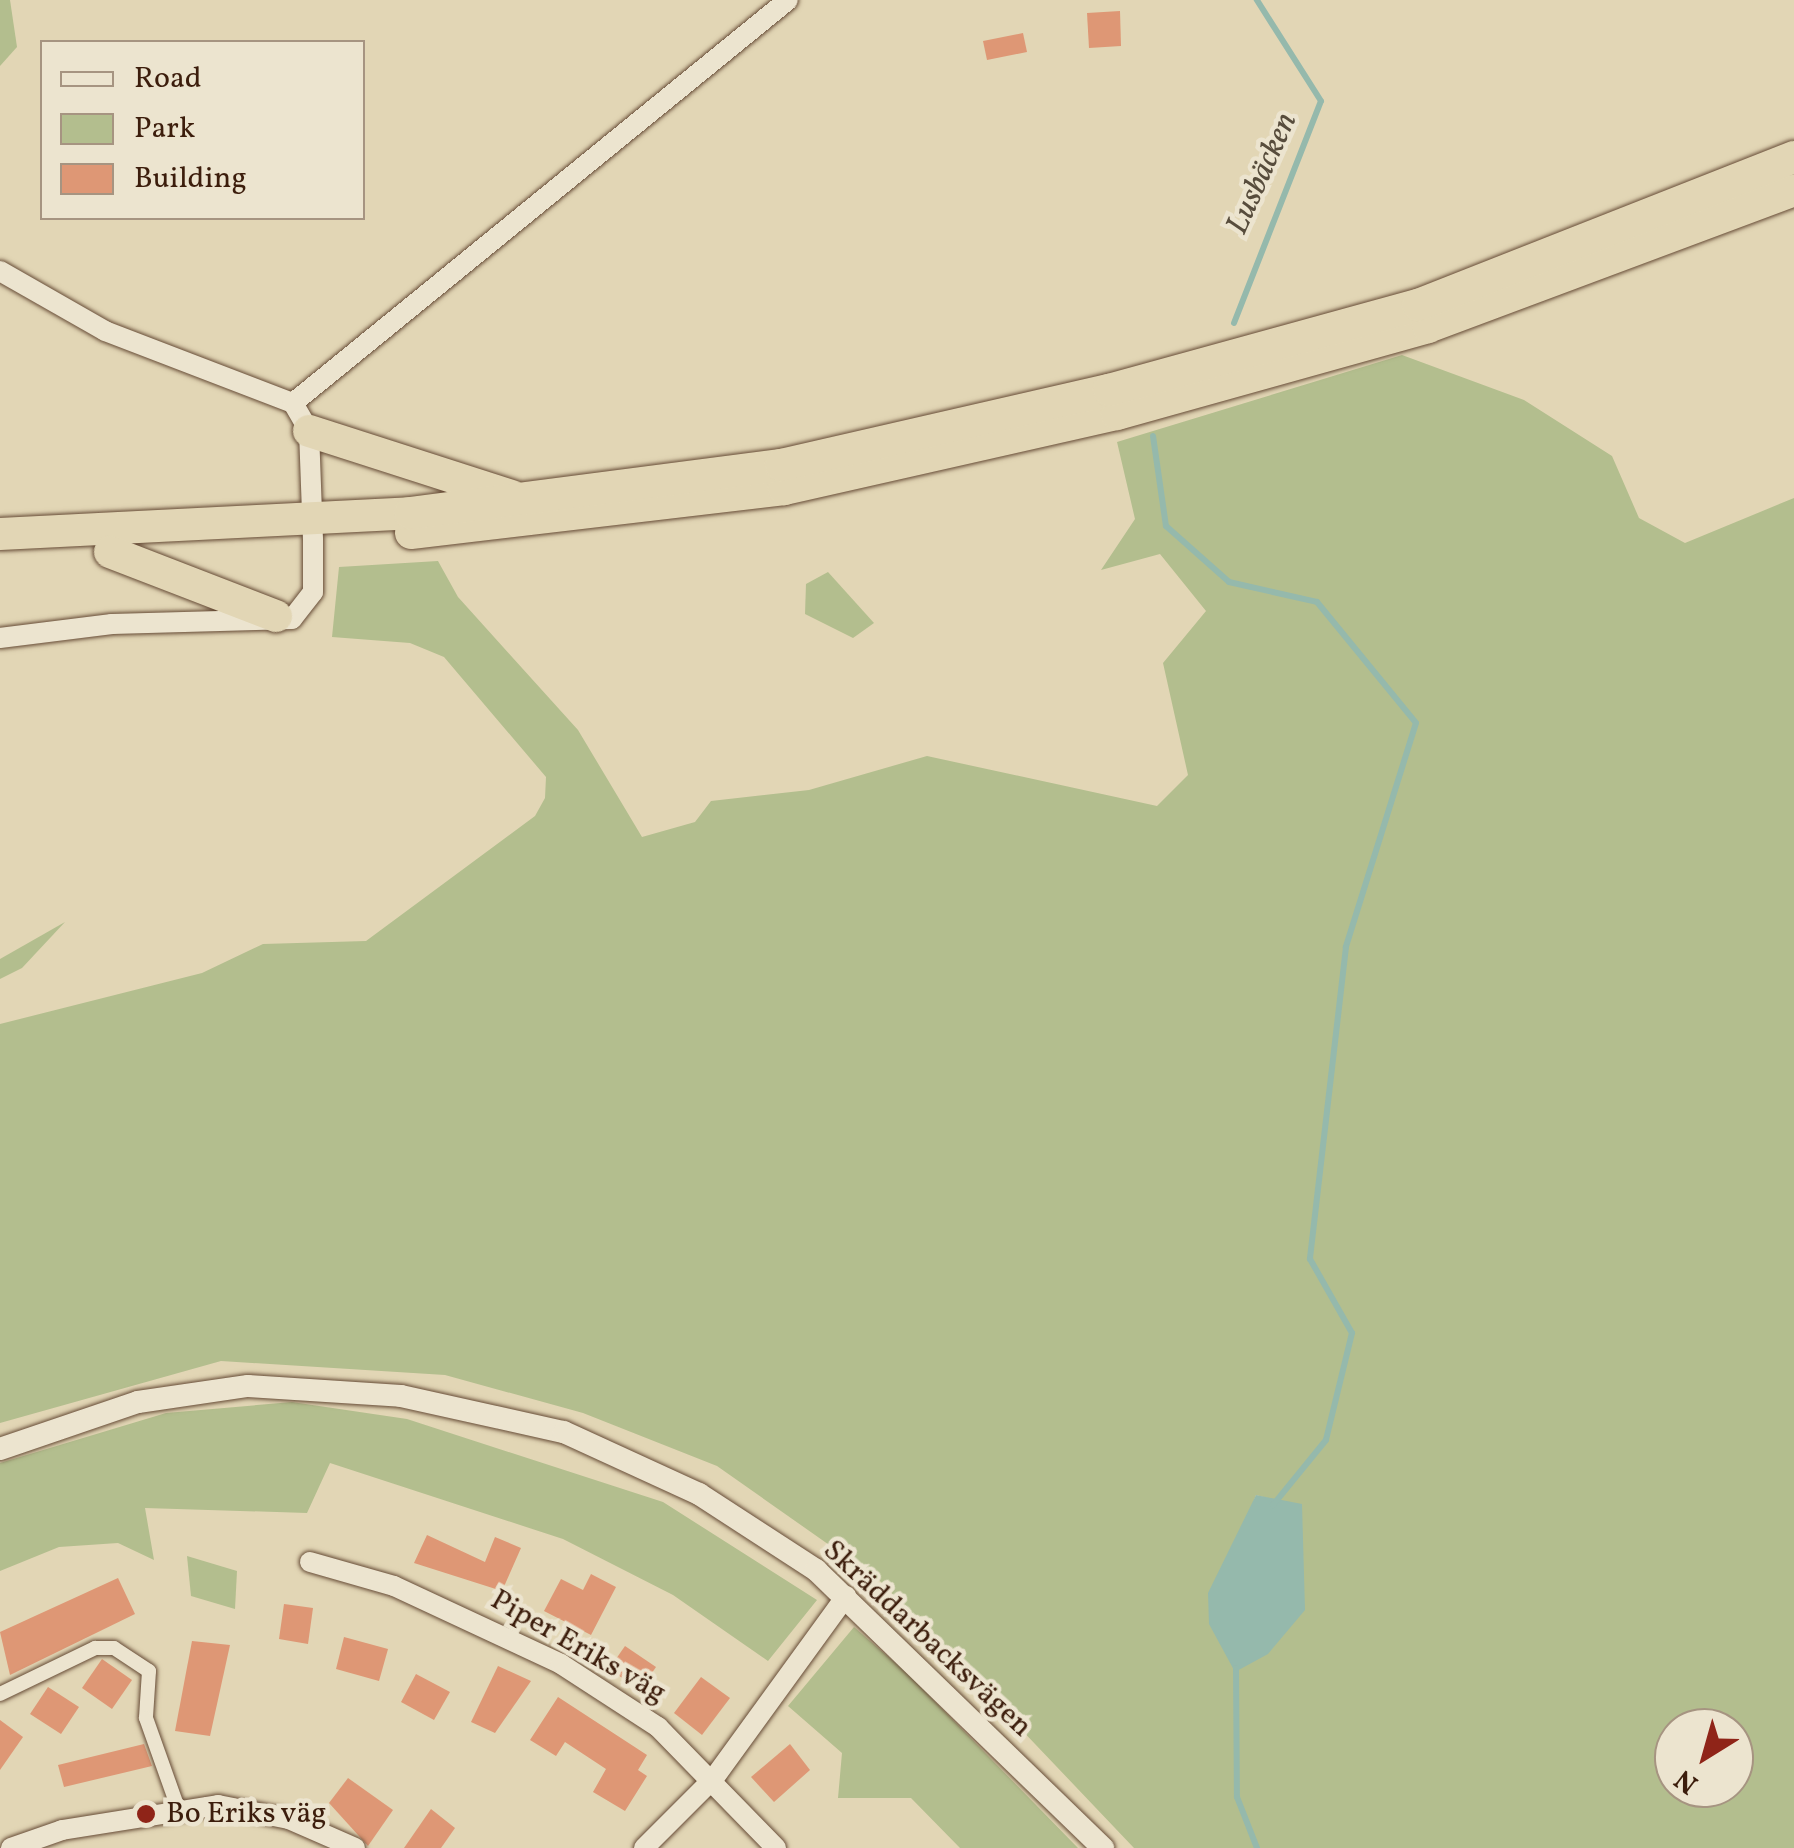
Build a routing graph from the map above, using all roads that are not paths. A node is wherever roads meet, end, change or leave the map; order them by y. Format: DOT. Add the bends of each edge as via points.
graph roads {
  1 [pos="788,0"];
  2 [pos="1794,157"];
  3 [pos="1794,190"];
  4 [pos="0,272"];
  5 [pos="301,417"];
  6 [pos="520,499"];
  7 [pos="312,530"];
  8 [pos="0,534"];
  9 [pos="0,552"];
  10 [pos="110,552"];
  11 [pos="276,616"];
  12 [pos="0,638"];
  13 [pos="0,1449"];
  14 [pos="310,1562"];
  15 [pos="846,1596"];
  16 [pos="0,1694"];
  17 [pos="714,1778"];
  18 [pos="178,1808"];
  19 [pos="11,1848"];
  20 [pos="355,1848"];
  21 [pos="644,1848"];
  22 [pos="776,1848"];
  23 [pos="1104,1848"];
  1 -- 5 [label="street"];
  2 -- 6 [label="highway" via="1418,304 1109,390 781,466"];
  3 -- 7 [label="highway" via="1428,327 966,451 784,489 509,527"];
  4 -- 5 [label="street" via="105,332"];
  5 -- 6 [label="highway"];
  5 -- 7 [label="street"];
  6 -- 7 [label="highway"];
  7 -- 8 [label="highway"];
  7 -- 10 [label="highway"];
  7 -- 11 [label="street" via="308,608"];
  9 -- 10 [label="highway"];
  10 -- 11 [label="highway"];
  11 -- 12 [label="street"];
  13 -- 15 [label="street, Skräddarbacksvägen" via="138,1402 248,1386 401,1396 564,1432 739,1516"];
  14 -- 17 [label="street, Piper Eriks väg" via="394,1586 561,1664"];
  15 -- 17 [label="street"];
  15 -- 23 [label="street, Skräddarbacksvägen"];
  16 -- 18 [label="street" via="95,1648 114,1648 149,1671 146,1718"];
  17 -- 21 [label="street"];
  17 -- 22 [label="street, Piper Eriks väg"];
  18 -- 19 [label="street"];
  18 -- 20 [label="street" via="218,1805"];
}
